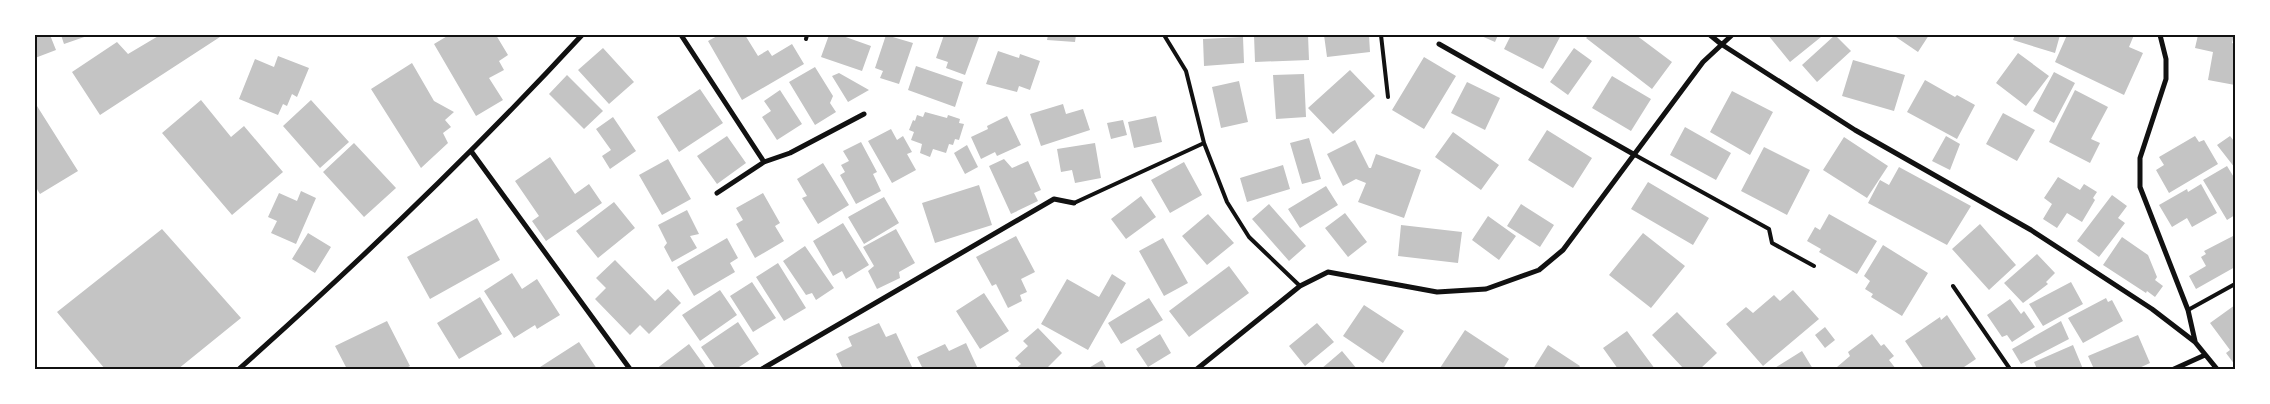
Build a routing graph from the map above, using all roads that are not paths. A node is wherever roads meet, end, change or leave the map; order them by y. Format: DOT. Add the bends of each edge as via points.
graph roads {
  1 [pos="582,35"];
  2 [pos="681,35"];
  3 [pos="1164,35"];
  4 [pos="1381,35"];
  5 [pos="1710,35"];
  6 [pos="1732,35"];
  7 [pos="2160,35"];
  8 [pos="1439,44"];
  9 [pos="1721,44"];
  10 [pos="1388,97"];
  11 [pos="864,114"];
  12 [pos="1204,143"];
  13 [pos="471,150"];
  14 [pos="1635,155"];
  15 [pos="764,162"];
  16 [pos="717,193"];
  17 [pos="1074,203"];
  18 [pos="1814,266"];
  19 [pos="2235,284"];
  20 [pos="1300,286"];
  21 [pos="1953,286"];
  22 [pos="2188,310"];
  23 [pos="2195,342"];
  24 [pos="2204,355"];
  25 [pos="240,369"];
  26 [pos="630,369"];
  27 [pos="762,369"];
  28 [pos="1197,369"];
  29 [pos="2010,369"];
  30 [pos="2174,369"];
  31 [pos="2217,369"];
  1 -- 13 [label="street"];
  2 -- 15 [label="street"];
  3 -- 12 [label="lane" via="1186,71"];
  4 -- 10 [label="lane"];
  5 -- 9 [label="street"];
  6 -- 9 [label="street"];
  7 -- 22 [label="street" via="2166,59 2166,79 2140,158 2140,187"];
  8 -- 14 [label="street"];
  9 -- 14 [label="street" via="1703,62"];
  9 -- 23 [label="street" via="1855,130 2031,230 2152,309"];
  11 -- 15 [label="street" via="790,153"];
  12 -- 17 [label="lane"];
  12 -- 20 [label="lane" via="1227,202 1249,237"];
  13 -- 25 [label="street" via="323,294"];
  13 -- 26 [label="street"];
  14 -- 18 [label="lane" via="1769,229 1772,243"];
  14 -- 20 [label="street" via="1563,250 1540,270 1486,289 1437,292 1328,272"];
  15 -- 16 [label="street"];
  17 -- 27 [label="street" via="1054,199"];
  19 -- 22 [label="lane"];
  20 -- 28 [label="street"];
  21 -- 29 [label="lane"];
  22 -- 23 [label="street"];
  23 -- 24 [label="street"];
  24 -- 30 [label="street"];
  24 -- 31 [label="street"];
}
